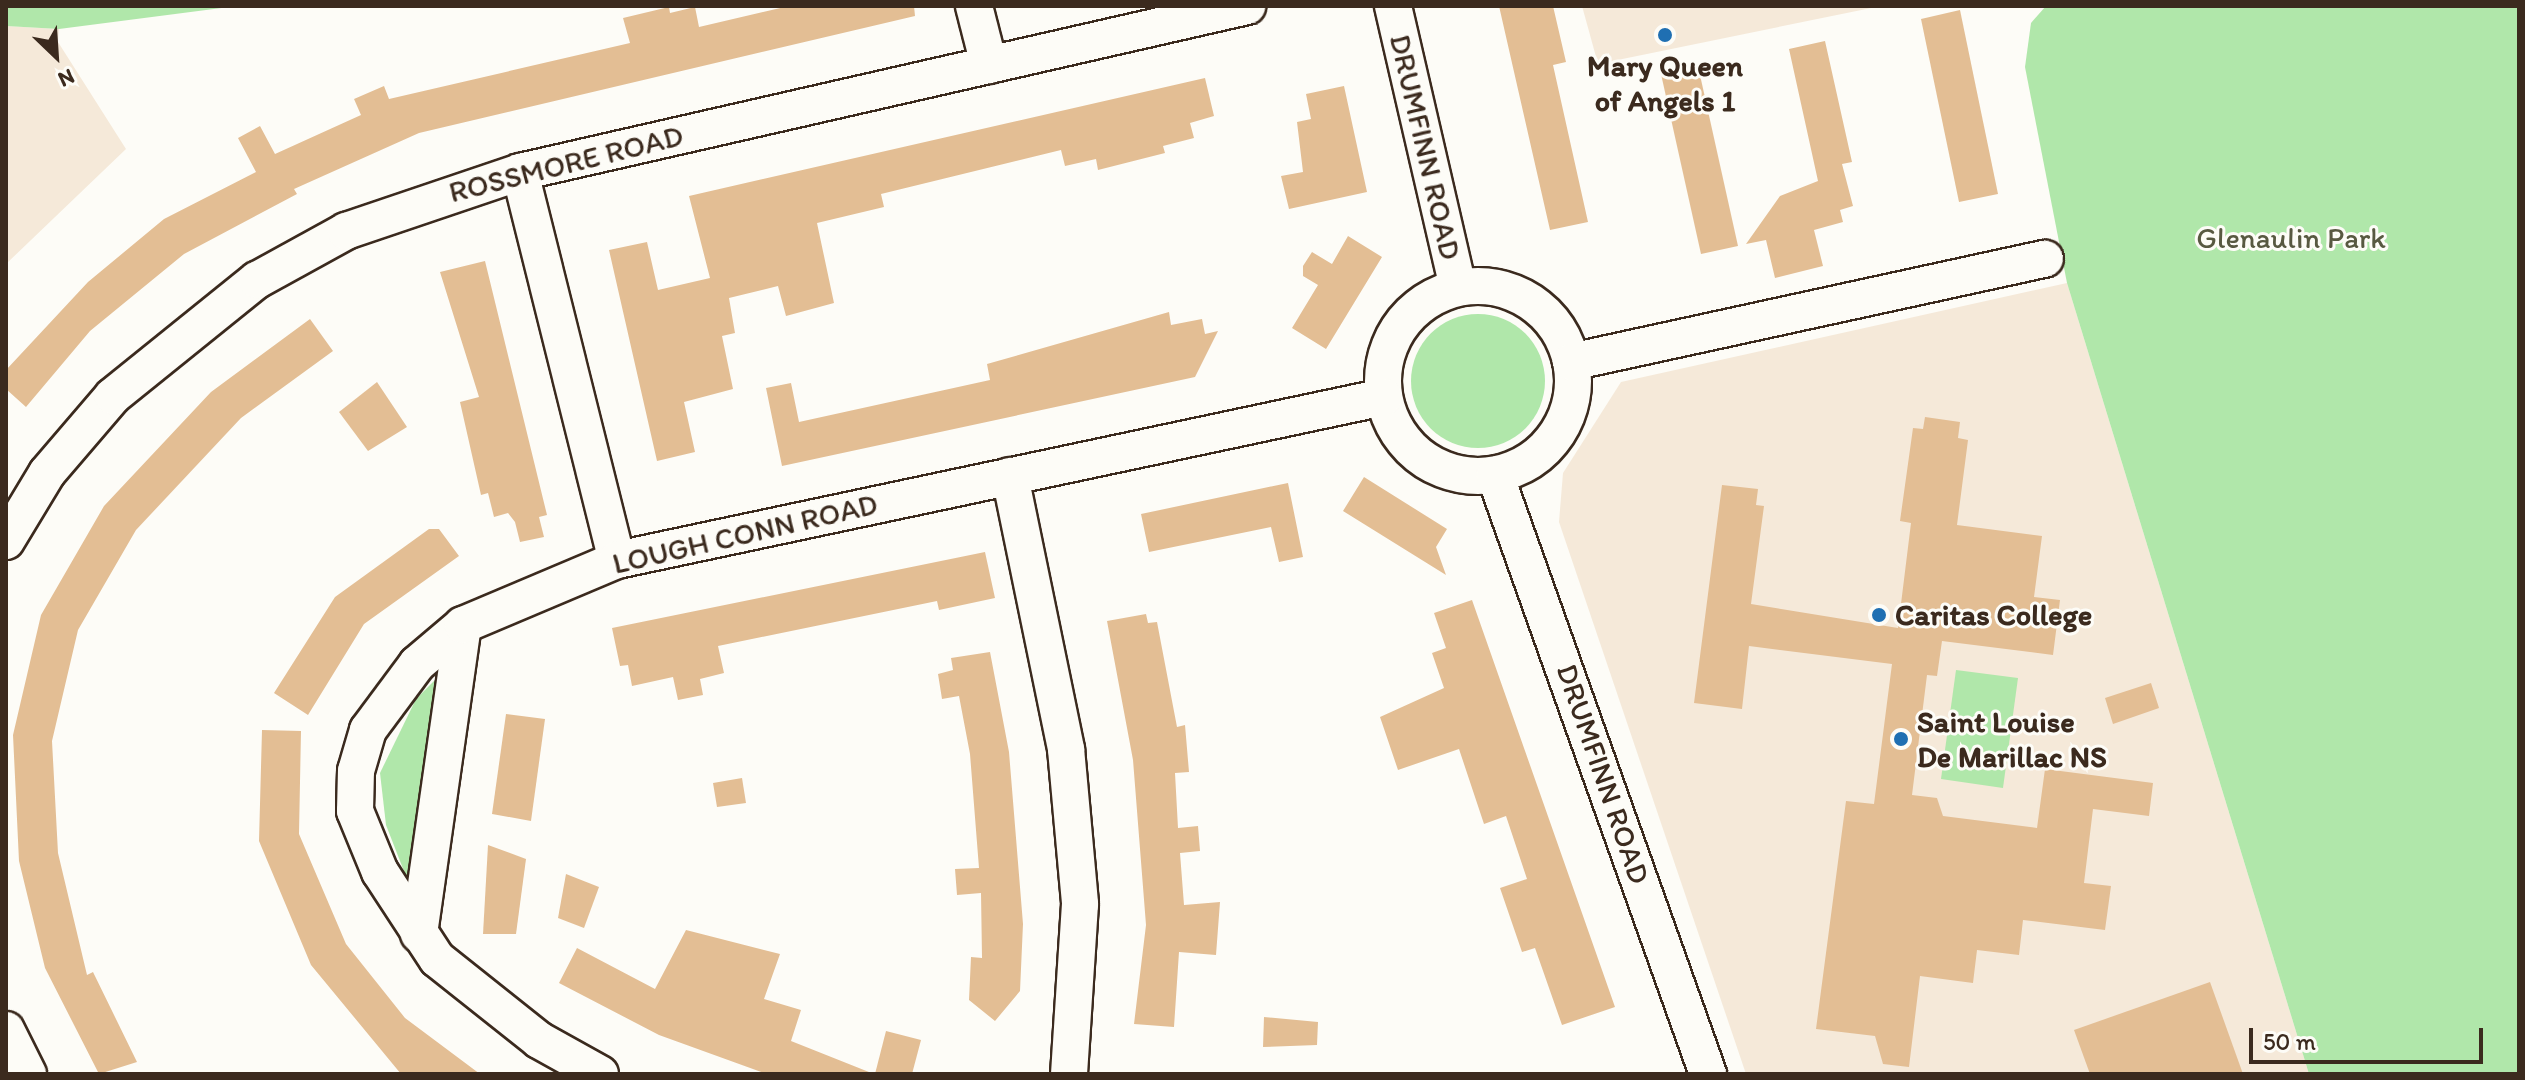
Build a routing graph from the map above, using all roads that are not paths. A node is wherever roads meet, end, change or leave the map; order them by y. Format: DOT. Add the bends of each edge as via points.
graph roads {
  1 [pos="974,6"];
  2 [pos="1247,6"];
  3 [pos="1393,6"];
  4 [pos="989,65"];
  5 [pos="520,172"];
  6 [pos="2045,259"];
  7 [pos="1458,287"];
  8 [pos="1571,362"];
  9 [pos="1384,397"];
  10 [pos="1495,475"];
  11 [pos="1010,476"];
  12 [pos="6,541"];
  13 [pos="617,560"];
  14 [pos="463,625"];
  15 [pos="419,934"];
  16 [pos="6,1030"];
  17 [pos="28,1074"];
  18 [pos="600,1074"];
  19 [pos="1069,1074"];
  20 [pos="1708,1074"];
  1 -- 4 [label="street"];
  2 -- 4 [label="street, ROSSMORE ROAD"];
  3 -- 7 [label="street, DRUMFINN ROAD"];
  4 -- 5 [label="street, ROSSMORE ROAD"];
  5 -- 12 [label="street, ROSSMORE ROAD" via="346,231 257,280 113,396 47,473"];
  5 -- 13 [label="street"];
  6 -- 8 [label="street"];
  7 -- 8 [label="street" via="1488,286 1542,310"];
  7 -- 9 [label="street" via="1419,307 1391,340"];
  8 -- 10 [label="street" via="1573,392 1548,446"];
  9 -- 10 [label="street" via="1394,426 1436,467"];
  9 -- 11 [label="street, LOUGH CONN ROAD"];
  10 -- 20 [label="street, DRUMFINN ROAD"];
  11 -- 13 [label="street, LOUGH CONN ROAD"];
  11 -- 19 [label="street" via="1067,763 1080,904"];
  13 -- 14 [label="street, LOUGH CONN ROAD"];
  14 -- 15 [label="street"];
  14 -- 15 [label="street, LOUGH CONN ROAD" via="391,691 356,771 355,811 380,872"];
  15 -- 18 [label="street, LOUGH CONN ROAD" via="478,995"];
  16 -- 17 [label="street"];
}
